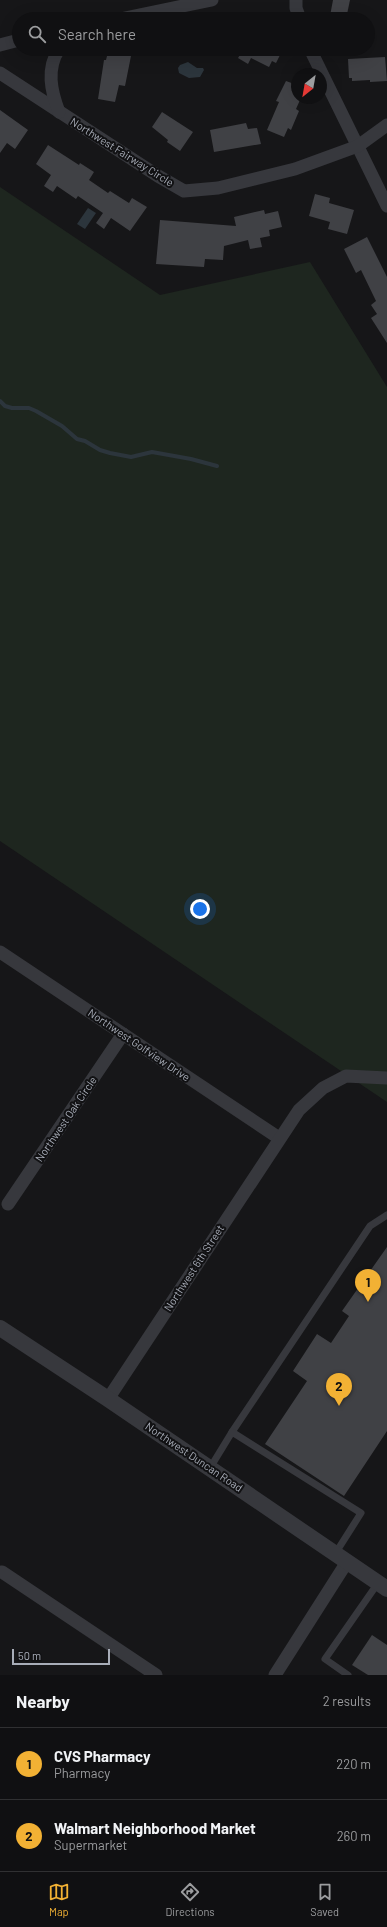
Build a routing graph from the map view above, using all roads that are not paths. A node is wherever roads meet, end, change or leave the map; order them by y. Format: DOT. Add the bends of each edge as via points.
graph roads {
  1 [pos="212,0"];
  2 [pos="296,0"];
  3 [pos="154,12"];
  4 [pos="299,12"];
  5 [pos="12,41"];
  6 [pos="0,44"];
  7 [pos="56,56"];
  8 [pos="313,56"];
  9 [pos="0,72"];
  10 [pos="58,112"];
  11 [pos="387,125"];
  12 [pos="358,146"];
  13 [pos="387,206"];
  14 [pos="0,952"];
  15 [pos="123,1034"];
  16 [pos="387,1078"];
  17 [pos="279,1138"];
  18 [pos="8,1204"];
  19 [pos="387,1216"];
  20 [pos="0,1328"];
  21 [pos="108,1399"];
  22 [pos="232,1432"];
  23 [pos="210,1468"];
  24 [pos="341,1558"];
  25 [pos="2,1572"];
  26 [pos="382,1586"];
  27 [pos="156,1675"];
  28 [pos="275,1675"];
  29 [pos="348,1675"];
  1 -- 3 [label="street"];
  2 -- 4 [label="street"];
  5 -- 6 [label="street"];
  7 -- 10 [label="street" via="51,83"];
  8 -- 12 [label="street"];
  9 -- 10 [label="street, Northwest Fairway Circle"];
  10 -- 12 [label="street, Northwest Fairway Circle" via="184,190 218,188 287,172"];
  11 -- 12 [label="street, Northwest Fairway Circle"];
  12 -- 13 [label="street"];
  14 -- 15 [label="street, Northwest Golfview Drive"];
  15 -- 17 [label="street, Northwest Golfview Drive"];
  15 -- 18 [label="street, Northwest Oak Circle"];
  16 -- 17 [label="street, Northwest 6th Street" via="346,1076 324,1088 299,1110"];
  17 -- 21 [label="street, Northwest 6th Street"];
  19 -- 22 [label="lane" via="370,1226"];
  20 -- 21 [label="street, Northwest Duncan Road"];
  21 -- 23 [label="street, Northwest Duncan Road"];
  22 -- 23 [label="lane"];
  22 -- 24 [label="lane" via="361,1513"];
  23 -- 24 [label="street, Northwest Duncan Road"];
  24 -- 26 [label="street, Northwest Duncan Road"];
  24 -- 28 [label="street"];
  25 -- 27 [label="street"];
  26 -- 29 [label="lane" via="325,1660"];
}
